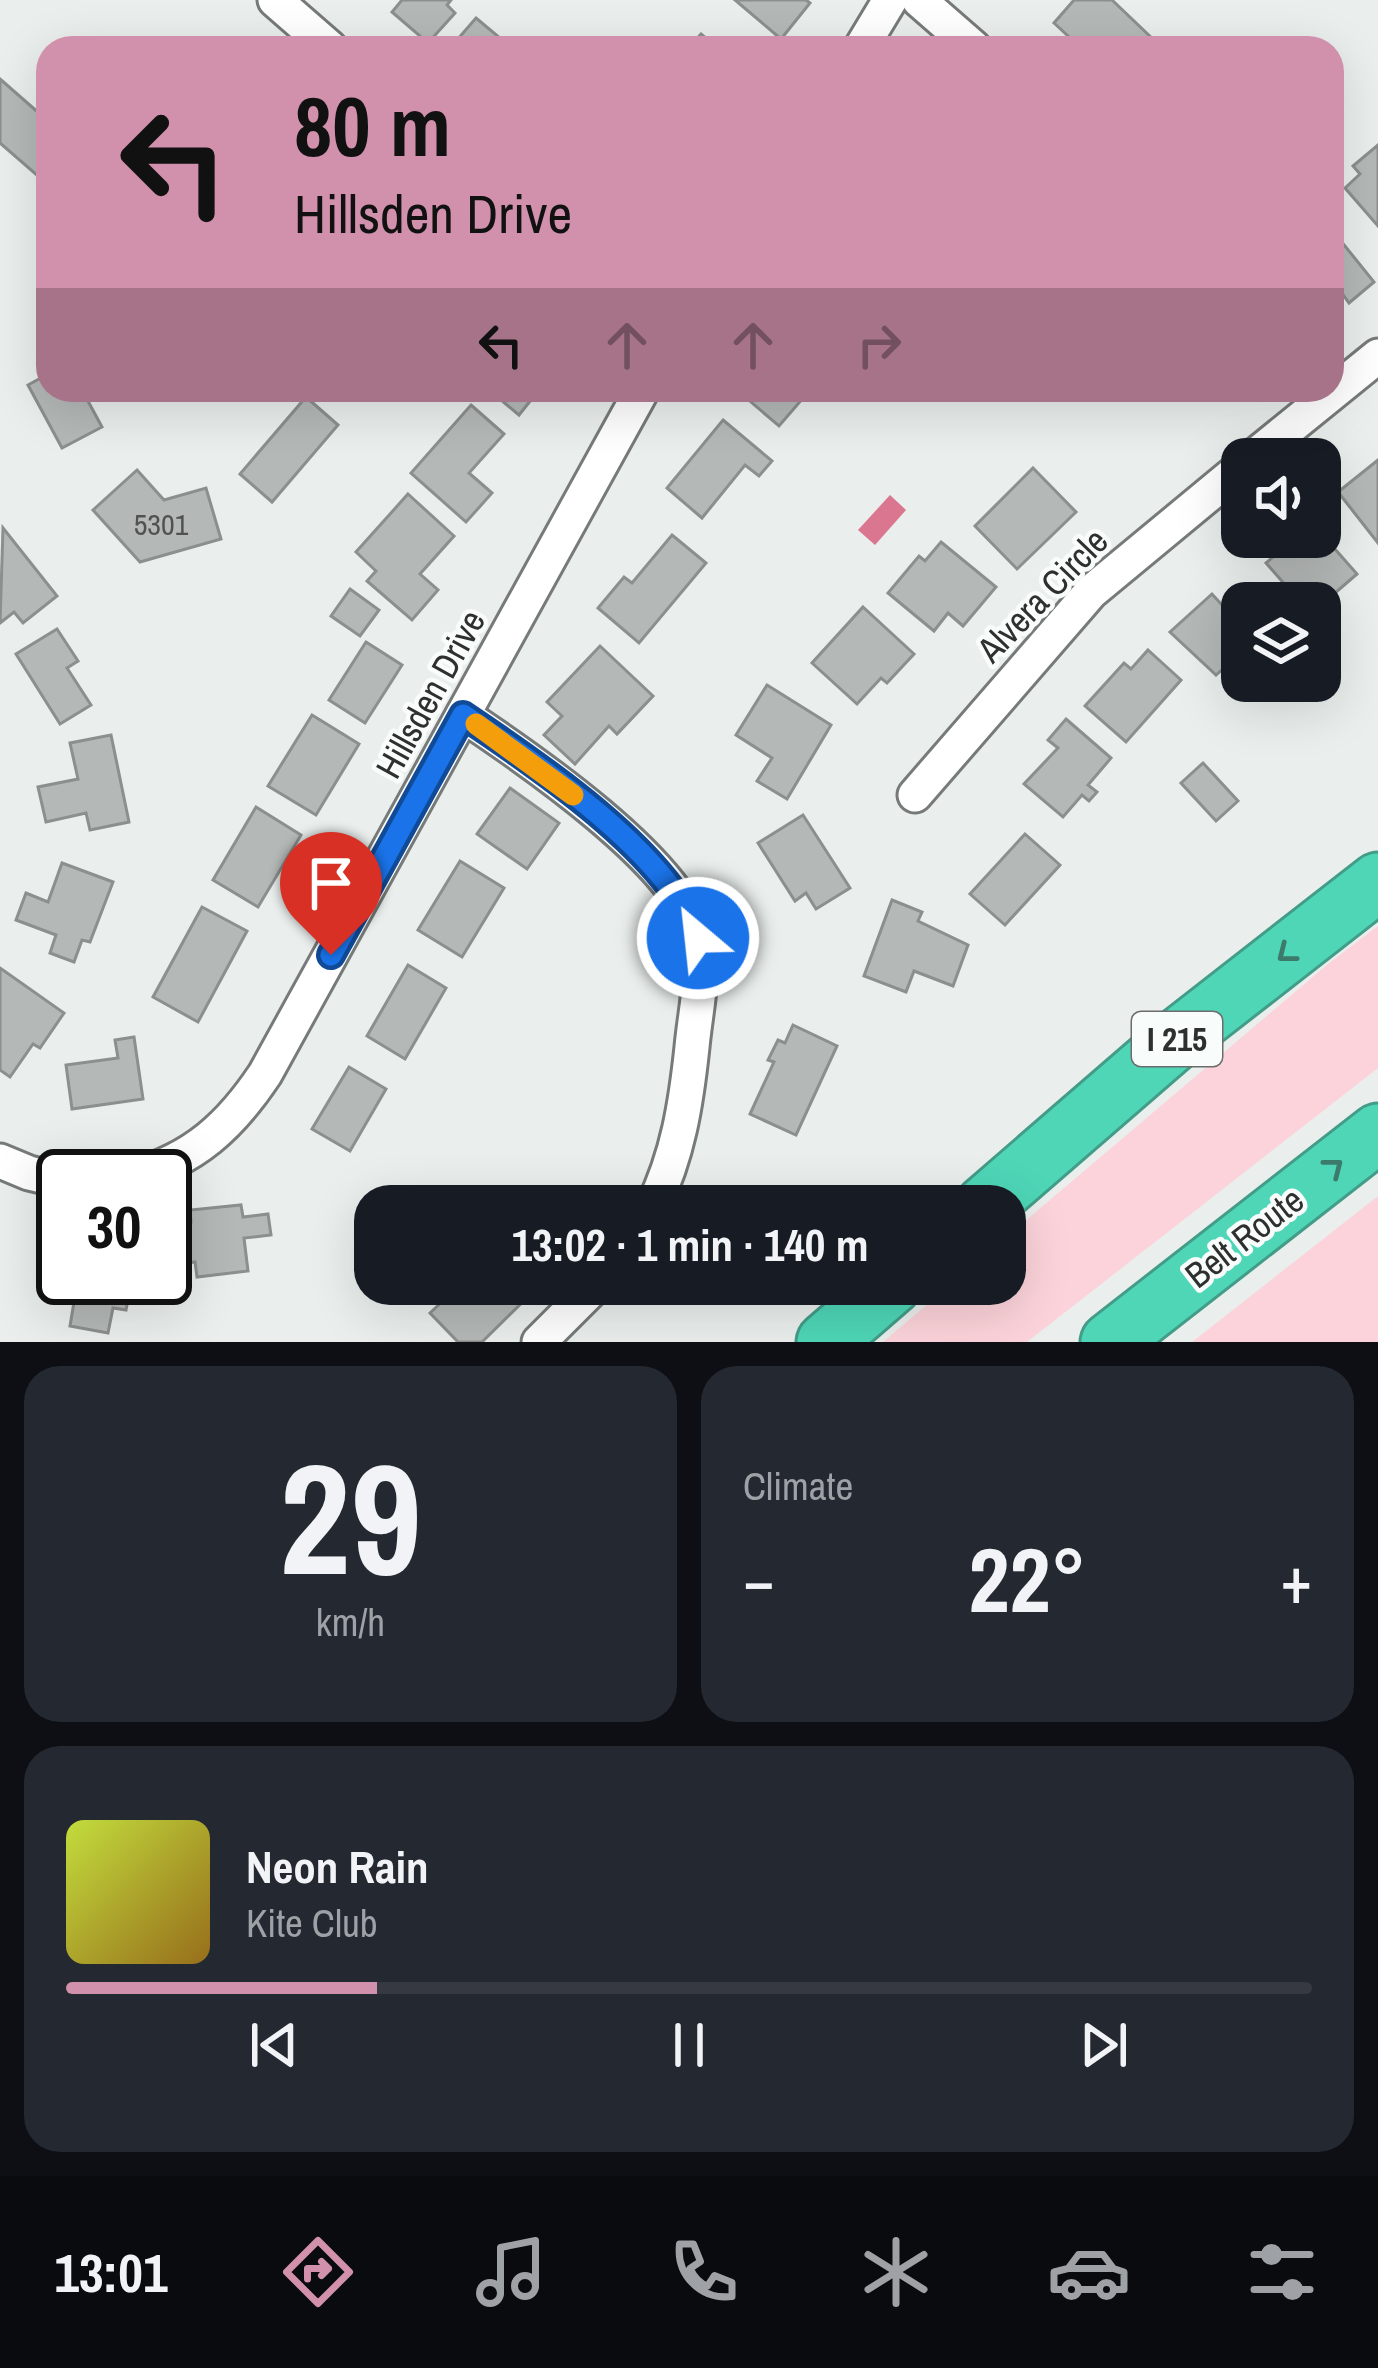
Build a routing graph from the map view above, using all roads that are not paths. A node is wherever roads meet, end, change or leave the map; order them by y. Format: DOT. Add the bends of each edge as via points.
graph roads {
  1 [pos="274,0"];
  2 [pos="890,0"];
  3 [pos="919,0"];
  4 [pos="316,36"];
  5 [pos="869,36"];
  6 [pos="960,36"];
  7 [pos="1378,356"];
  8 [pos="1344,379"];
  9 [pos="635,402"];
  10 [pos="1312,402"];
  11 [pos="1273,438"];
  12 [pos="1221,484"];
  13 [pos="463,715"];
  14 [pos="915,795"];
  15 [pos="1378,882"];
  16 [pos="1378,1133"];
  17 [pos="192,1151"];
  18 [pos="0,1161"];
  19 [pos="36,1175"];
  20 [pos="662,1185"];
  21 [pos="1008,1185"];
  22 [pos="575,1305"];
  23 [pos="869,1305"];
  24 [pos="539,1342"];
  25 [pos="826,1342"];
  26 [pos="1110,1342"];
  1 -- 4 [label="street"];
  2 -- 5 [label="street"];
  3 -- 6 [label="street"];
  7 -- 8 [label="street"];
  9 -- 13 [label="street, Hillsden Drive"];
  10 -- 11 [label="street"];
  12 -- 14 [label="street, Alvera Circle" via="1091,592"];
  13 -- 17 [label="street, Hillsden Drive" via="251,1094"];
  13 -- 20 [label="street" via="600,817 677,892 693,922 700,955 686,1108"];
  15 -- 21 [label="highway, I 215, one-way" via="1178,1038"];
  26 -- 16 [label="highway, Belt Route, one-way"];
  18 -- 19 [label="street"];
  22 -- 24 [label="street"];
  23 -- 25 [label="highway"];
}
